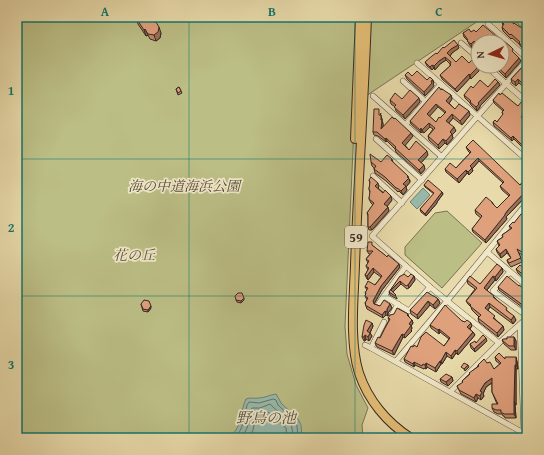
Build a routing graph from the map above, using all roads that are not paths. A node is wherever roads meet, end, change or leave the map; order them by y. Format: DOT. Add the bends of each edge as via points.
graph roads {
  1 [pos="360,17"];
  2 [pos="367,17"];
  3 [pos="488,24"];
  4 [pos="461,43"];
  5 [pos="470,51"];
  6 [pos="527,59"];
  7 [pos="417,63"];
  8 [pos="495,74"];
  9 [pos="403,80"];
  10 [pos="441,84"];
  11 [pos="506,84"];
  12 [pos="373,96"];
  13 [pos="425,102"];
  14 [pos="527,102"];
  15 [pos="478,116"];
  16 [pos="406,124"];
  17 [pos="376,139"];
  18 [pos="442,157"];
  19 [pos="527,160"];
  20 [pos="373,176"];
  21 [pos="422,180"];
  22 [pos="402,203"];
  23 [pos="527,203"];
  24 [pos="487,252"];
  25 [pos="406,266"];
  26 [pos="510,272"];
  27 [pos="527,286"];
  28 [pos="430,287"];
  29 [pos="384,296"];
  30 [pos="447,301"];
  31 [pos="398,304"];
  32 [pos="378,305"];
  33 [pos="392,315"];
  34 [pos="527,317"];
  35 [pos="384,322"];
  36 [pos="520,325"];
  37 [pos="499,343"];
  38 [pos="365,345"];
  39 [pos="371,348"];
  40 [pos="396,361"];
  41 [pos="450,392"];
  42 [pos="526,434"];
  43 [pos="402,438"];
  44 [pos="411,438"];
  1 -- 43 [label="main road, 59" via="349,353 365,399 383,422"];
  2 -- 44 [label="main road, 59" via="353,322 354,352 359,373 377,408 393,425"];
  3 -- 6 [label="street"];
  4 -- 5 [label="street"];
  6 -- 11 [label="street"];
  7 -- 10 [label="street"];
  8 -- 11 [label="street"];
  9 -- 13 [label="street"];
  10 -- 13 [label="street"];
  10 -- 15 [label="street"];
  11 -- 14 [label="street"];
  11 -- 15 [label="street"];
  12 -- 16 [label="street"];
  13 -- 16 [label="street"];
  15 -- 18 [label="street"];
  15 -- 19 [label="street"];
  16 -- 18 [label="street"];
  17 -- 21 [label="street"];
  18 -- 21 [label="street"];
  20 -- 22 [label="street"];
  21 -- 22 [label="street"];
  22 -- 25 [label="street" via="372,238"];
  23 -- 24 [label="street"];
  24 -- 26 [label="street"];
  24 -- 30 [label="street"];
  25 -- 28 [label="street"];
  25 -- 29 [label="street"];
  26 -- 27 [label="street"];
  26 -- 34 [label="street" via="494,291"];
  28 -- 30 [label="street"];
  28 -- 31 [label="street" via="409,311"];
  29 -- 31 [label="street"];
  29 -- 32 [label="street"];
  30 -- 37 [label="street"];
  30 -- 40 [label="street"];
  31 -- 33 [label="street"];
  34 -- 36 [label="street"];
  35 -- 39 [label="street"];
  36 -- 37 [label="street"];
  36 -- 42 [label="street"];
  37 -- 41 [label="street"];
  38 -- 39 [label="street"];
  39 -- 40 [label="street"];
  40 -- 41 [label="street"];
  41 -- 42 [label="street"];
}
